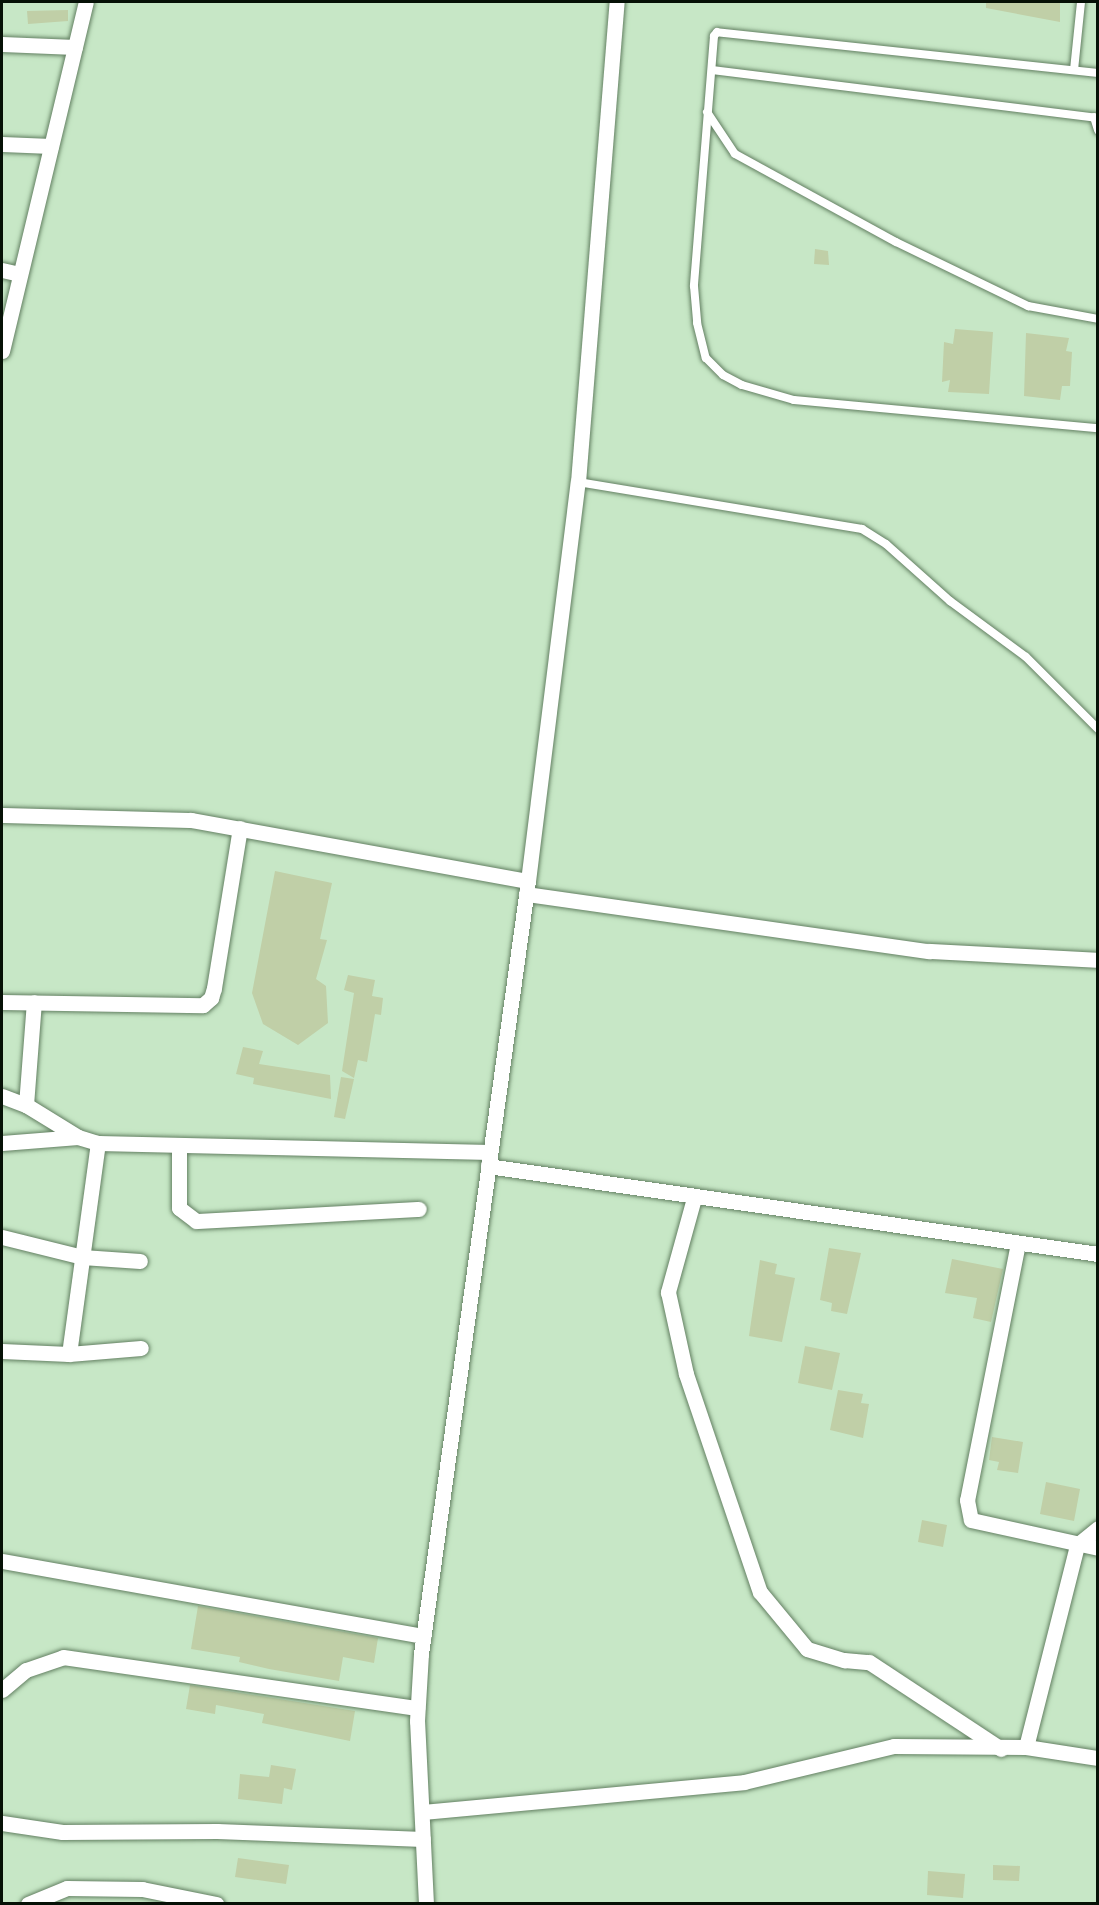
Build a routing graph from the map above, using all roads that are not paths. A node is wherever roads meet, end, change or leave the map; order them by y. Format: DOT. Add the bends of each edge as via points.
graph roads {
  1 [pos="86,2"];
  2 [pos="616,2"];
  3 [pos="1082,2"];
  4 [pos="2,44"];
  5 [pos="75,47"];
  6 [pos="712,70"];
  7 [pos="1074,70"];
  8 [pos="1098,73"];
  9 [pos="707,112"];
  10 [pos="1096,117"];
  11 [pos="1098,130"];
  12 [pos="2,144"];
  13 [pos="51,146"];
  14 [pos="2,270"];
  15 [pos="20,274"];
  16 [pos="1098,319"];
  17 [pos="2,351"];
  18 [pos="1098,428"];
  19 [pos="578,482"];
  20 [pos="1098,729"];
  21 [pos="2,815"];
  22 [pos="240,828"];
  23 [pos="527,888"];
  24 [pos="1098,960"];
  25 [pos="2,1002"];
  26 [pos="34,1002"];
  27 [pos="2,1096"];
  28 [pos="26,1105"];
  29 [pos="78,1137"];
  30 [pos="2,1143"];
  31 [pos="98,1143"];
  32 [pos="179,1145"];
  33 [pos="489,1159"];
  34 [pos="694,1198"];
  35 [pos="419,1209"];
  36 [pos="2,1237"];
  37 [pos="1018,1243"];
  38 [pos="1098,1254"];
  39 [pos="82,1257"];
  40 [pos="140,1261"];
  41 [pos="141,1348"];
  42 [pos="2,1351"];
  43 [pos="69,1354"];
  44 [pos="1098,1528"];
  45 [pos="1077,1545"];
  46 [pos="1098,1548"];
  47 [pos="2,1561"];
  48 [pos="423,1636"];
  49 [pos="2,1690"];
  50 [pos="417,1708"];
  51 [pos="1026,1747"];
  52 [pos="1001,1749"];
  53 [pos="1098,1758"];
  54 [pos="422,1812"];
  55 [pos="2,1823"];
  56 [pos="423,1839"];
  57 [pos="28,1904"];
  58 [pos="216,1904"];
  59 [pos="426,1904"];
  1 -- 5 [label="street"];
  2 -- 19 [label="street"];
  3 -- 7 [label="lane"];
  4 -- 5 [label="street"];
  5 -- 13 [label="street"];
  6 -- 7 [label="lane" via="714,36 724,32"];
  6 -- 9 [label="lane"];
  6 -- 10 [label="lane"];
  7 -- 8 [label="lane"];
  9 -- 16 [label="lane" via="735,154 896,242 1028,306"];
  9 -- 18 [label="lane" via="694,286 697,323 706,357 723,375 794,400"];
  10 -- 11 [label="lane"];
  12 -- 13 [label="street"];
  13 -- 15 [label="street"];
  14 -- 15 [label="street"];
  15 -- 17 [label="street"];
  19 -- 20 [label="lane" via="862,529 1026,657"];
  19 -- 23 [label="street"];
  21 -- 22 [label="street" via="191,820"];
  22 -- 23 [label="street"];
  22 -- 26 [label="street" via="212,998 203,1005"];
  23 -- 24 [label="street" via="929,951"];
  23 -- 33 [label="street"];
  25 -- 26 [label="street"];
  26 -- 28 [label="street"];
  27 -- 28 [label="street"];
  28 -- 29 [label="street"];
  29 -- 30 [label="street"];
  29 -- 31 [label="street"];
  31 -- 32 [label="street"];
  31 -- 39 [label="street"];
  32 -- 33 [label="street"];
  32 -- 35 [label="street" via="179,1208 196,1221"];
  33 -- 34 [label="street"];
  33 -- 48 [label="street"];
  34 -- 37 [label="street"];
  34 -- 52 [label="street" via="668,1292 686,1374 760,1592 807,1649 844,1660 869,1662"];
  36 -- 39 [label="street"];
  37 -- 38 [label="street"];
  37 -- 45 [label="street" via="967,1500 970,1520"];
  39 -- 40 [label="street"];
  39 -- 43 [label="street"];
  41 -- 43 [label="street"];
  42 -- 43 [label="street"];
  44 -- 45 [label="street"];
  45 -- 46 [label="street"];
  45 -- 51 [label="street"];
  47 -- 48 [label="street"];
  48 -- 50 [label="street"];
  49 -- 50 [label="street" via="26,1670 63,1658"];
  50 -- 54 [label="street"];
  51 -- 52 [label="street"];
  51 -- 53 [label="street"];
  52 -- 54 [label="street" via="894,1746 744,1782"];
  54 -- 56 [label="street"];
  55 -- 56 [label="street" via="62,1832 217,1831"];
  56 -- 59 [label="street"];
  57 -- 58 [label="street" via="67,1888 142,1889"];
}
